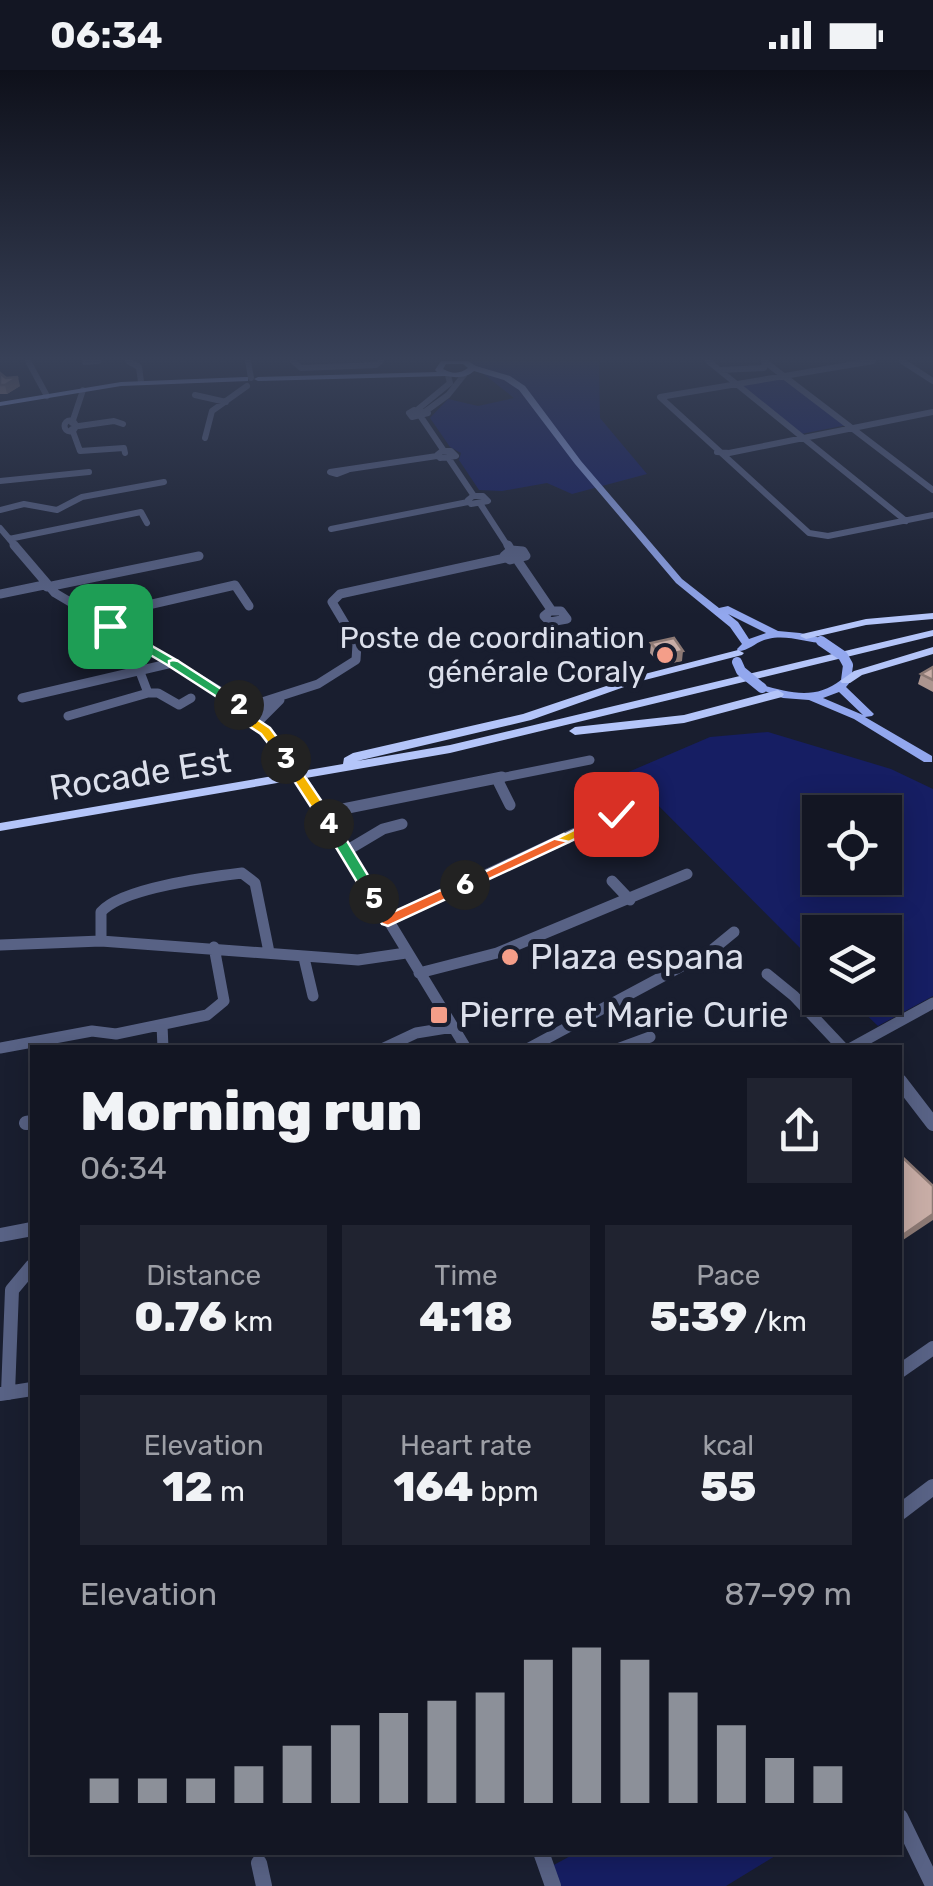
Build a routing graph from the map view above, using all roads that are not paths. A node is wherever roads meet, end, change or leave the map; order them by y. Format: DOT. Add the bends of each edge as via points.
graph roads {
  1 [pos="79,446"];
  2 [pos="438,446"];
  3 [pos="569,446"];
  4 [pos="710,446"];
  5 [pos="755,446"];
  6 [pos="812,446"];
  7 [pos="874,446"];
  8 [pos="124,448"];
  9 [pos="717,452"];
  10 [pos="440,453"];
  11 [pos="350,469"];
  12 [pos="139,470"];
  13 [pos="89,472"];
  14 [pos="0,481"];
  15 [pos="164,482"];
  16 [pos="143,485"];
  17 [pos="933,490"];
  18 [pos="471,499"];
  19 [pos="0,510"];
  20 [pos="933,515"];
  21 [pos="906,520"];
  22 [pos="148,523"];
  23 [pos="0,528"];
  24 [pos="331,529"];
  25 [pos="9,539"];
  26 [pos="508,554"];
  27 [pos="200,556"];
  28 [pos="671,568"];
  29 [pos="46,586"];
  30 [pos="0,594"];
  31 [pos="249,606"];
  32 [pos="552,611"];
  33 [pos="933,616"];
  34 [pos="96,617"];
  35 [pos="933,630"];
  36 [pos="776,634"];
  37 [pos="806,636"];
  38 [pos="933,650"];
  39 [pos="740,653"];
  40 [pos="161,656"];
  41 [pos="172,663"];
  42 [pos="157,668"];
  43 [pos="186,671"];
  44 [pos="140,672"];
  45 [pos="843,684"];
  46 [pos="148,693"];
  47 [pos="226,694"];
  48 [pos="778,694"];
  49 [pos="812,696"];
  50 [pos="22,698"];
  51 [pos="191,698"];
  52 [pos="262,708"];
  53 [pos="242,709"];
  54 [pos="68,716"];
  55 [pos="252,720"];
  56 [pos="266,731"];
  57 [pos="590,760"];
  58 [pos="930,761"];
  59 [pos="348,762"];
  60 [pos="370,765"];
  61 [pos="498,778"];
  62 [pos="510,805"];
  63 [pos="322,813"];
  64 [pos="616,814"];
  65 [pos="0,819"];
  66 [pos="402,824"];
  67 [pos="0,826"];
  68 [pos="346,851"];
  69 [pos="687,874"];
  70 [pos="612,881"];
  71 [pos="630,900"];
  72 [pos="388,920"];
  73 [pos="734,932"];
  74 [pos="102,941"];
  75 [pos="0,945"];
  76 [pos="214,948"];
  77 [pos="269,952"];
  78 [pos="406,953"];
  79 [pos="304,958"];
  80 [pos="419,974"];
  81 [pos="768,974"];
  82 [pos="313,996"];
  83 [pos="933,1003"];
  84 [pos="162,1024"];
  85 [pos="453,1027"];
  86 [pos="650,1037"];
  87 [pos="163,1045"];
  88 [pos="390,1045"];
  89 [pos="464,1045"];
  90 [pos="535,1045"];
  91 [pos="628,1045"];
  92 [pos="840,1045"];
  93 [pos="861,1045"];
  94 [pos="0,1048"];
  95 [pos="902,1084"];
  96 [pos="933,1124"];
  97 [pos="30,1230"];
  98 [pos="0,1235"];
  99 [pos="30,1268"];
  100 [pos="933,1348"];
  101 [pos="902,1370"];
  102 [pos="30,1389"];
  103 [pos="4,1394"];
  104 [pos="933,1488"];
  105 [pos="902,1511"];
  106 [pos="902,1821"];
  107 [pos="542,1855"];
  108 [pos="259,1863"];
  109 [pos="933,1885"];
  110 [pos="264,1886"];
  111 [pos="553,1886"];
  1 -- 8 [label="street" via="80,451"];
  2 -- 10 [label="street"];
  3 -- 28 [label="main road"];
  4 -- 9 [label="street"];
  5 -- 9 [label="street"];
  6 -- 21 [label="street"];
  7 -- 17 [label="street"];
  9 -- 21 [label="street" via="815,536"];
  10 -- 11 [label="street"];
  10 -- 18 [label="street"];
  12 -- 16 [label="street"];
  13 -- 14 [label="street"];
  15 -- 16 [label="street"];
  16 -- 19 [label="street" via="82,497 57,510 24,504"];
  18 -- 24 [label="street"];
  18 -- 26 [label="street"];
  20 -- 21 [label="street"];
  22 -- 25 [label="street" via="142,512"];
  23 -- 25 [label="street"];
  25 -- 29 [label="street"];
  26 -- 32 [label="street"];
  26 -- 52 [label="street" via="340,594 333,608 356,642 358,658 339,676"];
  27 -- 29 [label="street"];
  28 -- 36 [label="main road" via="713,601"];
  28 -- 39 [label="main road" via="742,632"];
  29 -- 30 [label="street"];
  29 -- 34 [label="street"];
  31 -- 34 [label="street" via="235,584"];
  33 -- 37 [label="highway"];
  34 -- 40 [label="street"];
  35 -- 59 [label="highway, Rocade Est"];
  35 -- 60 [label="highway, Rocade Est" via="585,719"];
  36 -- 37 [label="main road"];
  36 -- 39 [label="main road"];
  37 -- 45 [label="main road, bridge" via="843,656"];
  38 -- 45 [label="highway"];
  39 -- 48 [label="main road, bridge" via="749,680"];
  39 -- 59 [label="highway"];
  40 -- 41 [label="street"];
  40 -- 42 [label="street"];
  41 -- 42 [label="street"];
  41 -- 43 [label="street"];
  42 -- 43 [label="street"];
  42 -- 44 [label="street"];
  43 -- 47 [label="street"];
  44 -- 46 [label="street"];
  44 -- 50 [label="street"];
  45 -- 49 [label="main road"];
  45 -- 58 [label="main road" via="862,710"];
  46 -- 51 [label="street" via="178,706"];
  46 -- 54 [label="street"];
  47 -- 52 [label="street"];
  47 -- 53 [label="street"];
  48 -- 49 [label="main road"];
  48 -- 60 [label="highway" via="684,719"];
  49 -- 58 [label="main road"];
  52 -- 53 [label="street"];
  52 -- 55 [label="street"];
  52 -- 56 [label="street"];
  53 -- 55 [label="street"];
  55 -- 56 [label="street"];
  56 -- 63 [label="street, bridge"];
  57 -- 61 [label="street"];
  59 -- 65 [label="highway, Rocade Est"];
  60 -- 67 [label="highway, Rocade Est"];
  61 -- 62 [label="street"];
  61 -- 63 [label="street"];
  63 -- 68 [label="street"];
  64 -- 72 [label="street"];
  66 -- 68 [label="street" via="372,832"];
  68 -- 72 [label="street"];
  69 -- 71 [label="street"];
  70 -- 71 [label="street"];
  71 -- 80 [label="street" via="497,953"];
  72 -- 78 [label="street"];
  73 -- 90 [label="street"];
  74 -- 75 [label="street"];
  74 -- 76 [label="street"];
  74 -- 77 [label="street" via="103,906 113,899 242,873 255,882"];
  76 -- 77 [label="street"];
  76 -- 84 [label="street" via="224,1001 207,1015"];
  77 -- 79 [label="street"];
  78 -- 79 [label="street"];
  78 -- 80 [label="street"];
  79 -- 82 [label="street"];
  80 -- 85 [label="street"];
  81 -- 92 [label="street"];
  83 -- 93 [label="street"];
  84 -- 87 [label="street"];
  84 -- 94 [label="street"];
  85 -- 88 [label="street"];
  85 -- 89 [label="street"];
  86 -- 91 [label="street"];
  95 -- 96 [label="street"];
  97 -- 98 [label="street"];
  99 -- 103 [label="street" via="12,1290"];
  100 -- 101 [label="street"];
  102 -- 103 [label="street"];
  104 -- 105 [label="street"];
  106 -- 109 [label="street"];
  107 -- 111 [label="street"];
  108 -- 110 [label="street"];
}
